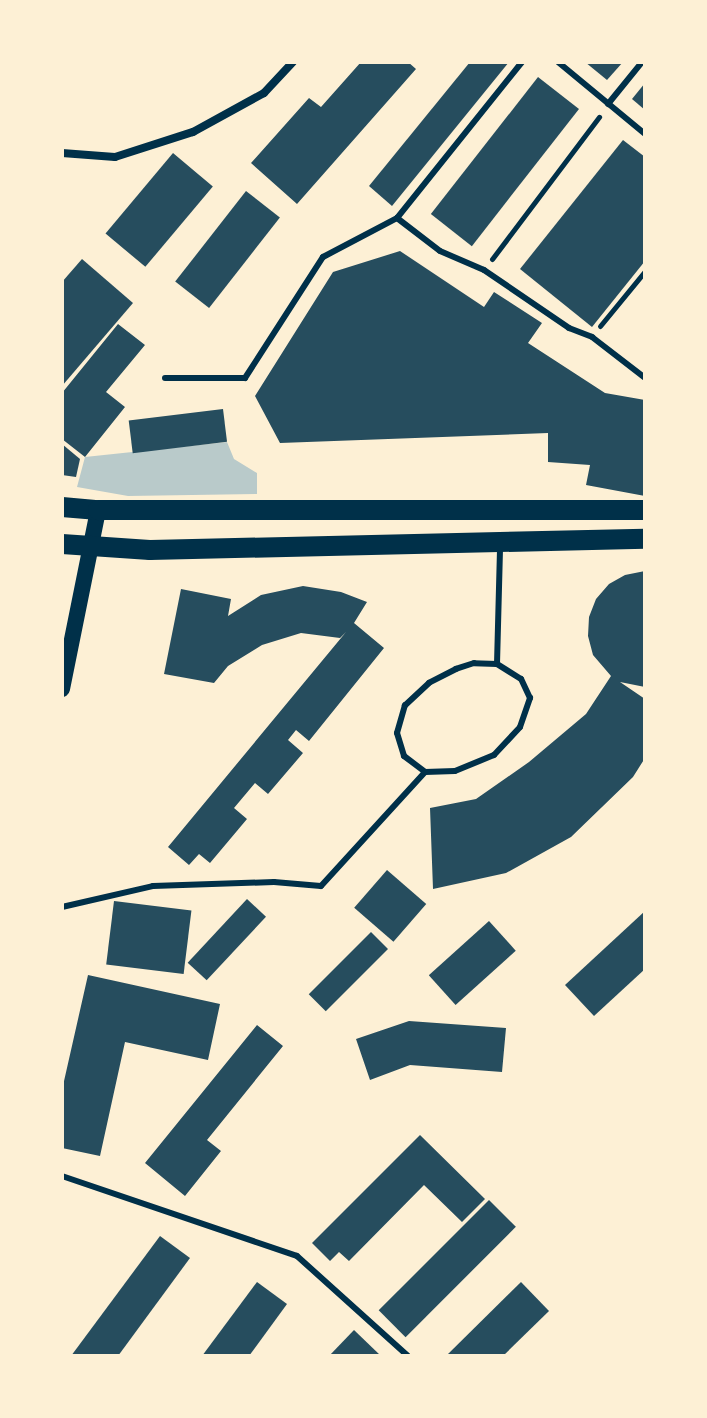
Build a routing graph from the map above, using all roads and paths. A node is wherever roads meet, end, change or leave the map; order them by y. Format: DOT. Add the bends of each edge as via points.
graph roads {
  1 [pos="293,62"];
  2 [pos="522,62"];
  3 [pos="558,62"];
  4 [pos="642,62"];
  5 [pos="608,104"];
  6 [pos="645,134"];
  7 [pos="62,153"];
  8 [pos="397,218"];
  9 [pos="484,270"];
  10 [pos="645,271"];
  11 [pos="592,337"];
  12 [pos="165,378"];
  13 [pos="645,378"];
  14 [pos="62,507"];
  15 [pos="98,510"];
  16 [pos="645,510"];
  17 [pos="645,539"];
  18 [pos="500,542"];
  19 [pos="62,544"];
  20 [pos="91,547"];
  21 [pos="497,664"];
  22 [pos="62,689"];
  23 [pos="425,772"];
  24 [pos="62,907"];
  25 [pos="62,1176"];
  26 [pos="408,1356"];
  1 -- 7 [label="street" via="264,93 193,132 115,157"];
  2 -- 8 [label="lane"];
  3 -- 5 [label="lane"];
  4 -- 5 [label="lane"];
  5 -- 6 [label="lane"];
  5 -- 9 [label="path"];
  8 -- 9 [label="lane" via="440,251"];
  8 -- 12 [label="lane" via="323,257 245,378"];
  9 -- 11 [label="lane" via="569,328"];
  10 -- 11 [label="path"];
  11 -- 13 [label="lane"];
  14 -- 15 [label="main road"];
  15 -- 16 [label="main road"];
  15 -- 20 [label="main road"];
  17 -- 18 [label="main road"];
  18 -- 20 [label="main road"];
  18 -- 21 [label="lane"];
  19 -- 20 [label="main road"];
  20 -- 22 [label="main road"];
  21 -- 23 [label="lane" via="456,669 429,683 405,705 397,733 404,756"];
  21 -- 23 [label="lane" via="521,679 530,698 520,727 494,755 455,771"];
  23 -- 24 [label="lane" via="321,886 153,886"];
  25 -- 26 [label="lane" via="297,1256"];
}
